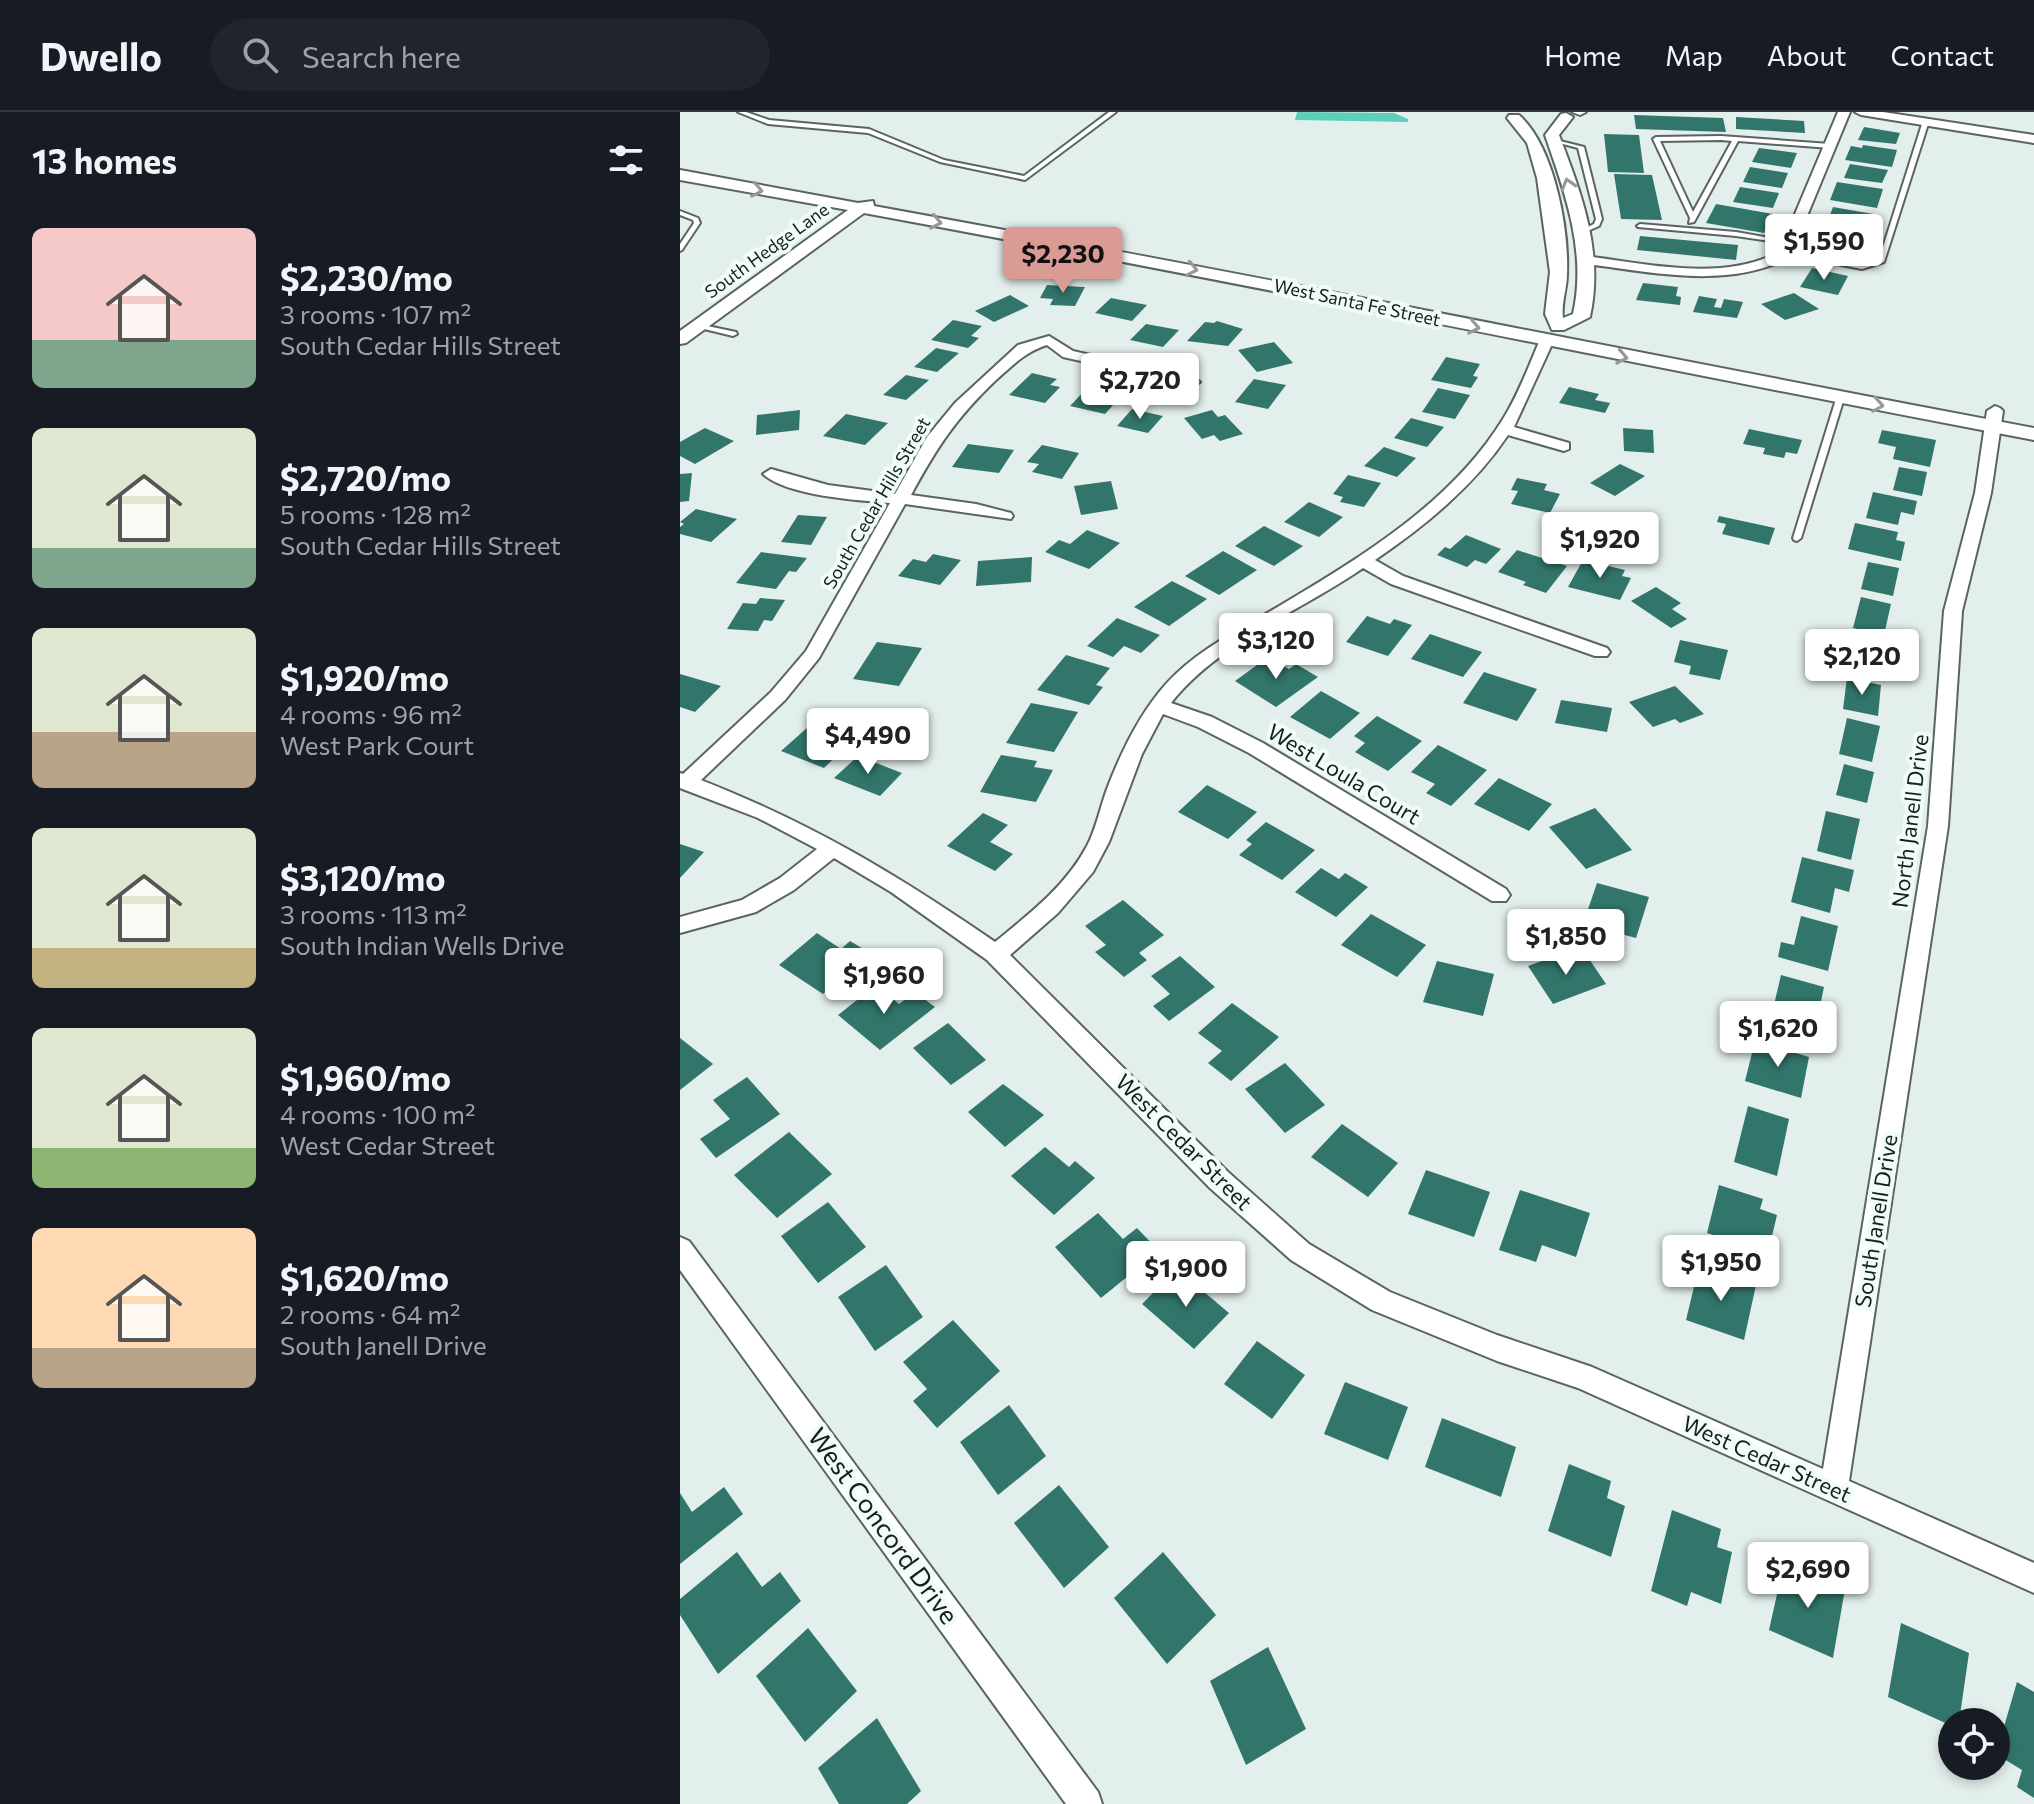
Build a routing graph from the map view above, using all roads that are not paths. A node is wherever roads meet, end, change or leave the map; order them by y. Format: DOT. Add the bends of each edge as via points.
graph roads {
  1 [pos="741,112"];
  2 [pos="1113,112"];
  3 [pos="1844,112"];
  4 [pos="1861,112"];
  5 [pos="1575,113"];
  6 [pos="1506,115"];
  7 [pos="1926,121"];
  8 [pos="1736,139"];
  9 [pos="2034,139"];
  10 [pos="1830,146"];
  11 [pos="680,160"];
  12 [pos="680,175"];
  13 [pos="878,196"];
  14 [pos="859,210"];
  15 [pos="680,213"];
  16 [pos="1693,218"];
  17 [pos="1640,226"];
  18 [pos="1687,230"];
  19 [pos="1788,248"];
  20 [pos="680,249"];
  21 [pos="1586,260"];
  22 [pos="698,326"];
  23 [pos="733,334"];
  24 [pos="1552,334"];
  25 [pos="680,339"];
  26 [pos="1193,382"];
  27 [pos="1840,398"];
  28 [pos="1994,419"];
  29 [pos="2034,419"];
  30 [pos="1505,429"];
  31 [pos="2034,434"];
  32 [pos="1564,446"];
  33 [pos="771,474"];
  34 [pos="900,498"];
  35 [pos="1005,516"];
  36 [pos="1797,538"];
  37 [pos="1365,562"];
  38 [pos="1601,652"];
  39 [pos="1159,706"];
  40 [pos="684,781"];
  41 [pos="833,848"];
  42 [pos="1499,895"];
  43 [pos="680,925"];
  44 [pos="1918,953"];
  45 [pos="995,954"];
  46 [pos="680,1249"];
  47 [pos="1834,1488"];
  48 [pos="2034,1578"];
  49 [pos="1086,1804"];
  1 -- 2 [label="lane" via="768,122 869,131 942,161 1025,178"];
  3 -- 10 [label="street"];
  4 -- 7 [label="street"];
  5 -- 6 [label="street" via="1540,121"];
  5 -- 21 [label="street" via="1554,130 1554,140"];
  6 -- 24 [label="street" via="1527,131 1537,150 1548,199 1558,259"];
  7 -- 9 [label="street"];
  7 -- 19 [label="lane" via="1882,261 1862,267"];
  8 -- 10 [label="lane"];
  8 -- 16 [label="lane"];
  8 -- 16 [label="lane" via="1656,139"];
  10 -- 19 [label="street"];
  11 -- 13 [label="street, West Santa Fe Street"];
  12 -- 14 [label="street, West Santa Fe Street, one-way"];
  13 -- 14 [label="street, South Hedge Lane"];
  13 -- 24 [label="street, West Santa Fe Street" via="1247,263"];
  14 -- 22 [label="street, South Hedge Lane"];
  14 -- 24 [label="street, West Santa Fe Street, one-way"];
  15 -- 20 [label="lane" via="697,223"];
  16 -- 18 [label="lane"];
  17 -- 18 [label="lane"];
  18 -- 19 [label="lane"];
  19 -- 21 [label="street" via="1772,264 1737,273"];
  21 -- 24 [label="street" via="1581,317"];
  22 -- 23 [label="lane"];
  22 -- 25 [label="street, South Hedge Lane"];
  24 -- 27 [label="street, West Santa Fe Street, one-way"];
  24 -- 28 [label="street, West Santa Fe Street"];
  24 -- 30 [label="street"];
  26 -- 34 [label="street, South Cedar Hills Street" via="1068,354 1049,340 1023,348 960,406 935,437"];
  27 -- 28 [label="street, West Santa Fe Street, one-way"];
  27 -- 36 [label="lane"];
  28 -- 29 [label="street, West Santa Fe Street"];
  28 -- 31 [label="street, West Santa Fe Street"];
  28 -- 44 [label="street, North Janell Drive" via="1983,493 1953,611 1943,775"];
  30 -- 32 [label="street"];
  30 -- 37 [label="street" via="1428,513"];
  33 -- 34 [label="street" via="800,487"];
  34 -- 35 [label="street" via="970,505"];
  34 -- 40 [label="street, South Cedar Hills Street" via="813,654 778,696"];
  37 -- 38 [label="street" via="1397,580"];
  37 -- 39 [label="street" via="1217,652"];
  39 -- 42 [label="street, West Loula Court" via="1256,748"];
  39 -- 45 [label="street" via="1122,776 1096,849 1068,889"];
  40 -- 41 [label="street, West Cedar Street" via="765,813"];
  41 -- 43 [label="street" via="748,906"];
  41 -- 45 [label="street, West Cedar Street"];
  44 -- 47 [label="street, South Janell Drive"];
  45 -- 47 [label="street, West Cedar Street" via="1219,1180 1300,1252 1381,1301 1582,1376"];
  46 -- 49 [label="street, West Concord Drive"];
  47 -- 48 [label="street, West Cedar Street"];
}
